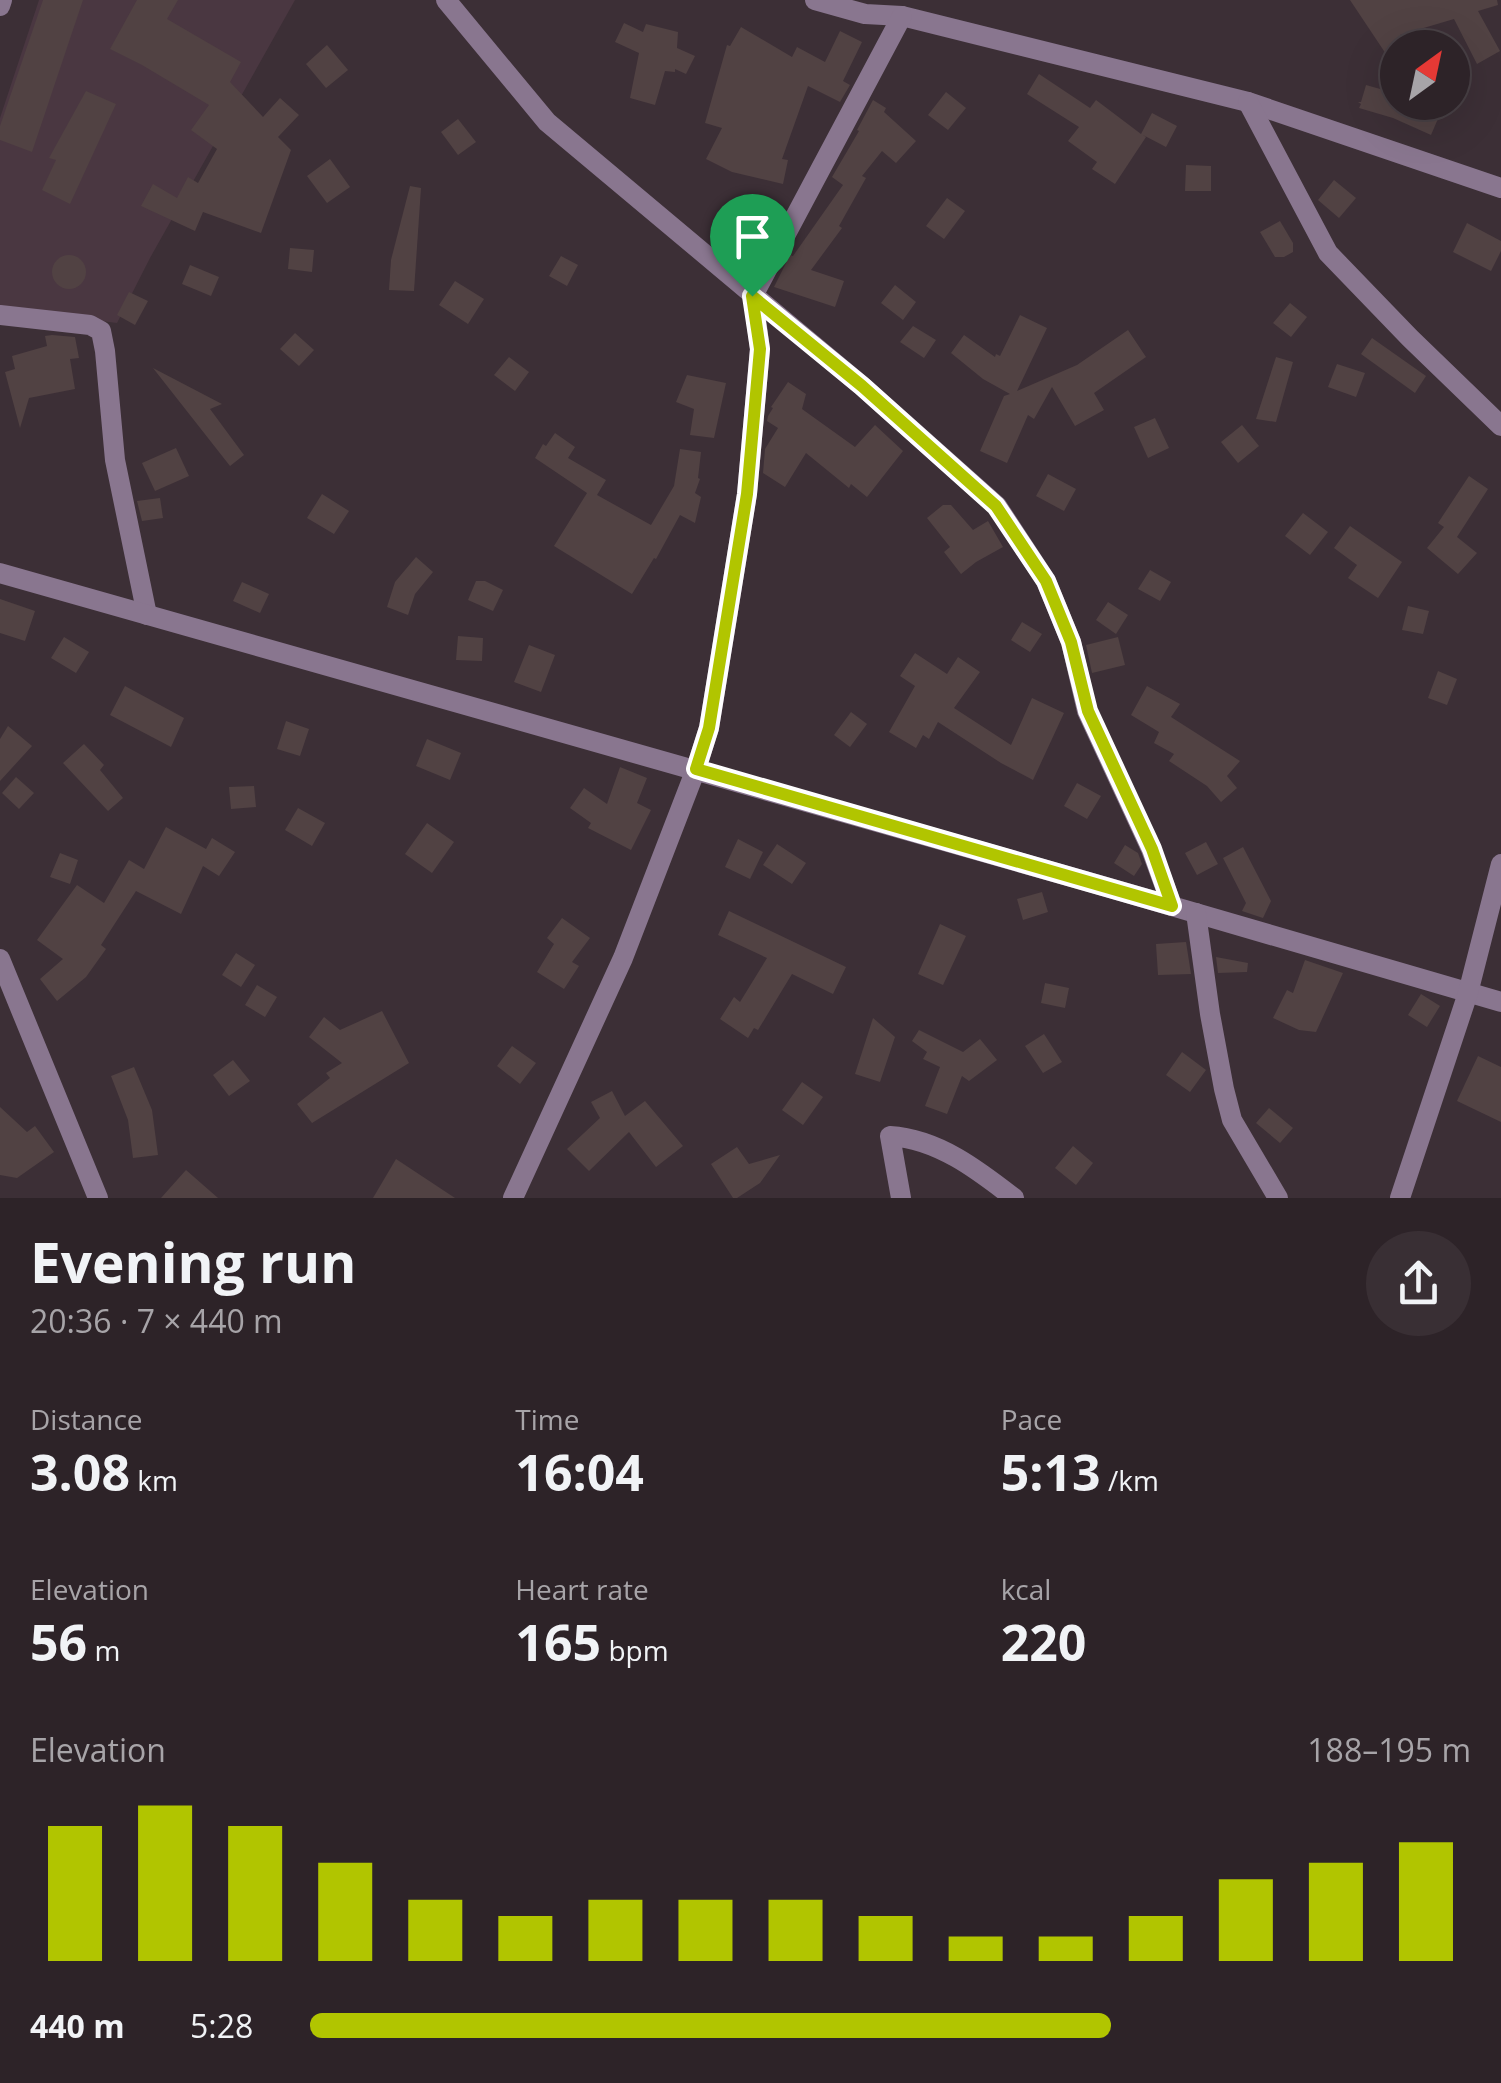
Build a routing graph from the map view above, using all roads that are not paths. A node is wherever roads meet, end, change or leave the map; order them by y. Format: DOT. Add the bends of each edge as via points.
graph roads {
  1 [pos="446,0"];
  2 [pos="815,0"];
  3 [pos="867,7"];
  4 [pos="902,16"];
  5 [pos="1248,102"];
  6 [pos="1501,188"];
  7 [pos="752,296"];
  8 [pos="0,315"];
  9 [pos="1501,426"];
  10 [pos="0,572"];
  11 [pos="147,615"];
  12 [pos="696,769"];
  13 [pos="1501,864"];
  14 [pos="1172,906"];
  15 [pos="1196,913"];
  16 [pos="0,959"];
  17 [pos="1468,993"];
  18 [pos="1501,1002"];
  19 [pos="98,1198"];
  20 [pos="513,1198"];
  21 [pos="901,1198"];
  22 [pos="1014,1198"];
  23 [pos="1278,1198"];
  24 [pos="1400,1198"];
  1 -- 7 [label="street" via="548,122"];
  2 -- 3 [label="street"];
  3 -- 4 [label="street"];
  4 -- 5 [label="street"];
  4 -- 7 [label="street"];
  5 -- 6 [label="street"];
  5 -- 9 [label="street" via="1328,253"];
  7 -- 12 [label="street" via="760,349 747,494 709,728"];
  7 -- 14 [label="street" via="996,506 1046,581 1071,642 1088,711"];
  8 -- 11 [label="street" via="100,331 115,460"];
  10 -- 11 [label="street"];
  11 -- 12 [label="street"];
  12 -- 14 [label="street"];
  12 -- 20 [label="street" via="623,958"];
  13 -- 17 [label="street"];
  14 -- 15 [label="street"];
  15 -- 17 [label="street"];
  15 -- 23 [label="street" via="1232,1120"];
  16 -- 19 [label="street"];
  17 -- 18 [label="street"];
  17 -- 24 [label="street"];
  21 -- 22 [label="street" via="890,1136 970,1164"];
}
